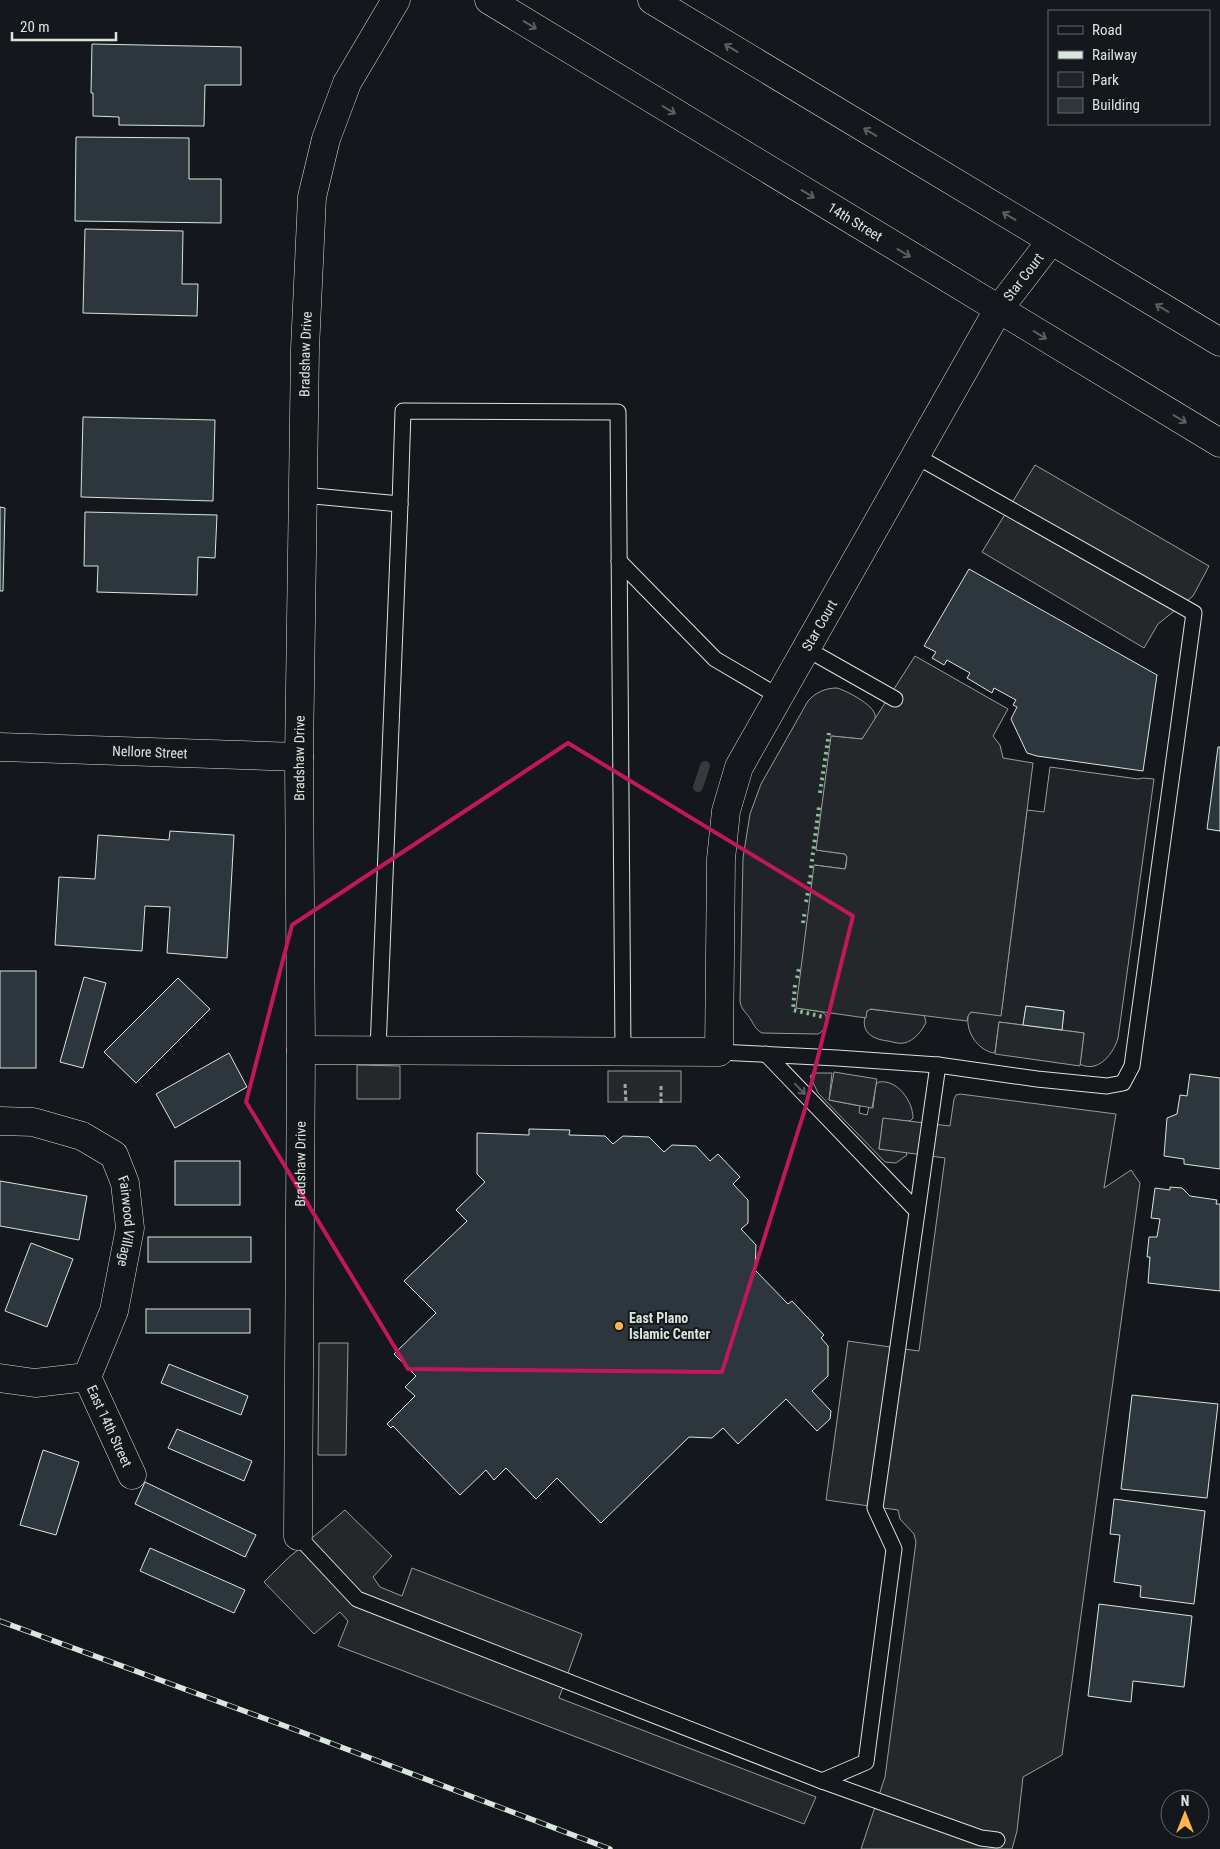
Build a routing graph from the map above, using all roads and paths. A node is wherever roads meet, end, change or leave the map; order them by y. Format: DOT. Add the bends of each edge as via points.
graph roads {
  1 [pos="396,0"];
  2 [pos="489,0"];
  3 [pos="652,0"];
  4 [pos="1051,241"];
  5 [pos="998,310"];
  6 [pos="1220,342"];
  7 [pos="1220,443"];
  8 [pos="916,456"];
  9 [pos="303,496"];
  10 [pos="400,504"];
  11 [pos="619,561"];
  12 [pos="805,648"];
  13 [pos="778,696"];
  14 [pos="895,699"];
  15 [pos="0,747"];
  16 [pos="300,757"];
  17 [pos="301,1050"];
  18 [pos="378,1050"];
  19 [pos="719,1052"];
  20 [pos="766,1054"];
  21 [pos="624,1065"];
  22 [pos="938,1065"];
  23 [pos="661,1078"];
  24 [pos="626,1103"];
  25 [pos="661,1103"];
  26 [pos="0,1121"];
  27 [pos="917,1211"];
  28 [pos="0,1378"];
  29 [pos="87,1378"];
  30 [pos="132,1475"];
  31 [pos="298,1536"];
  32 [pos="822,1781"];
  33 [pos="997,1840"];
  1 -- 9 [label="street, Bradshaw Drive" via="347,83 326,139 312,197"];
  2 -- 5 [label="street, 14th Street, one-way"];
  4 -- 3 [label="street, one-way"];
  4 -- 5 [label="street, Star Court"];
  6 -- 4 [label="street, one-way"];
  5 -- 7 [label="street, 14th Street, one-way"];
  5 -- 8 [label="street, Star Court"];
  8 -- 12 [label="street, Star Court"];
  8 -- 22 [label="lane" via="1194,613 1132,1066 1123,1083 1107,1086"];
  9 -- 10 [label="lane"];
  9 -- 16 [label="street, Bradshaw Drive"];
  10 -- 11 [label="lane" via="403,411 618,412"];
  10 -- 18 [label="lane"];
  11 -- 13 [label="lane" via="715,659"];
  11 -- 21 [label="lane"];
  12 -- 13 [label="street, Star Court"];
  12 -- 14 [label="lane"];
  13 -- 19 [label="street, Star Court" via="739,767 726,811 721,859"];
  15 -- 16 [label="street, Nellore Street"];
  16 -- 17 [label="street, Bradshaw Drive"];
  17 -- 18 [label="street"];
  17 -- 31 [label="street, Bradshaw Drive"];
  18 -- 21 [label="street"];
  19 -- 20 [label="lane"];
  19 -- 21 [label="street"];
  20 -- 22 [label="lane"];
  20 -- 27 [label="lane, one-way"];
  21 -- 24 [label="path"];
  22 -- 27 [label="lane"];
  23 -- 25 [label="path"];
  26 -- 29 [label="street, Fairwood Village" via="33,1122 82,1136 114,1155 126,1183 130,1228 116,1301"];
  27 -- 32 [label="lane" via="875,1508 894,1549 866,1762"];
  28 -- 29 [label="street" via="35,1383"];
  29 -- 30 [label="street, East 14th Street"];
  31 -- 32 [label="lane" via="357,1599"];
  32 -- 33 [label="lane" via="981,1838"];
}
